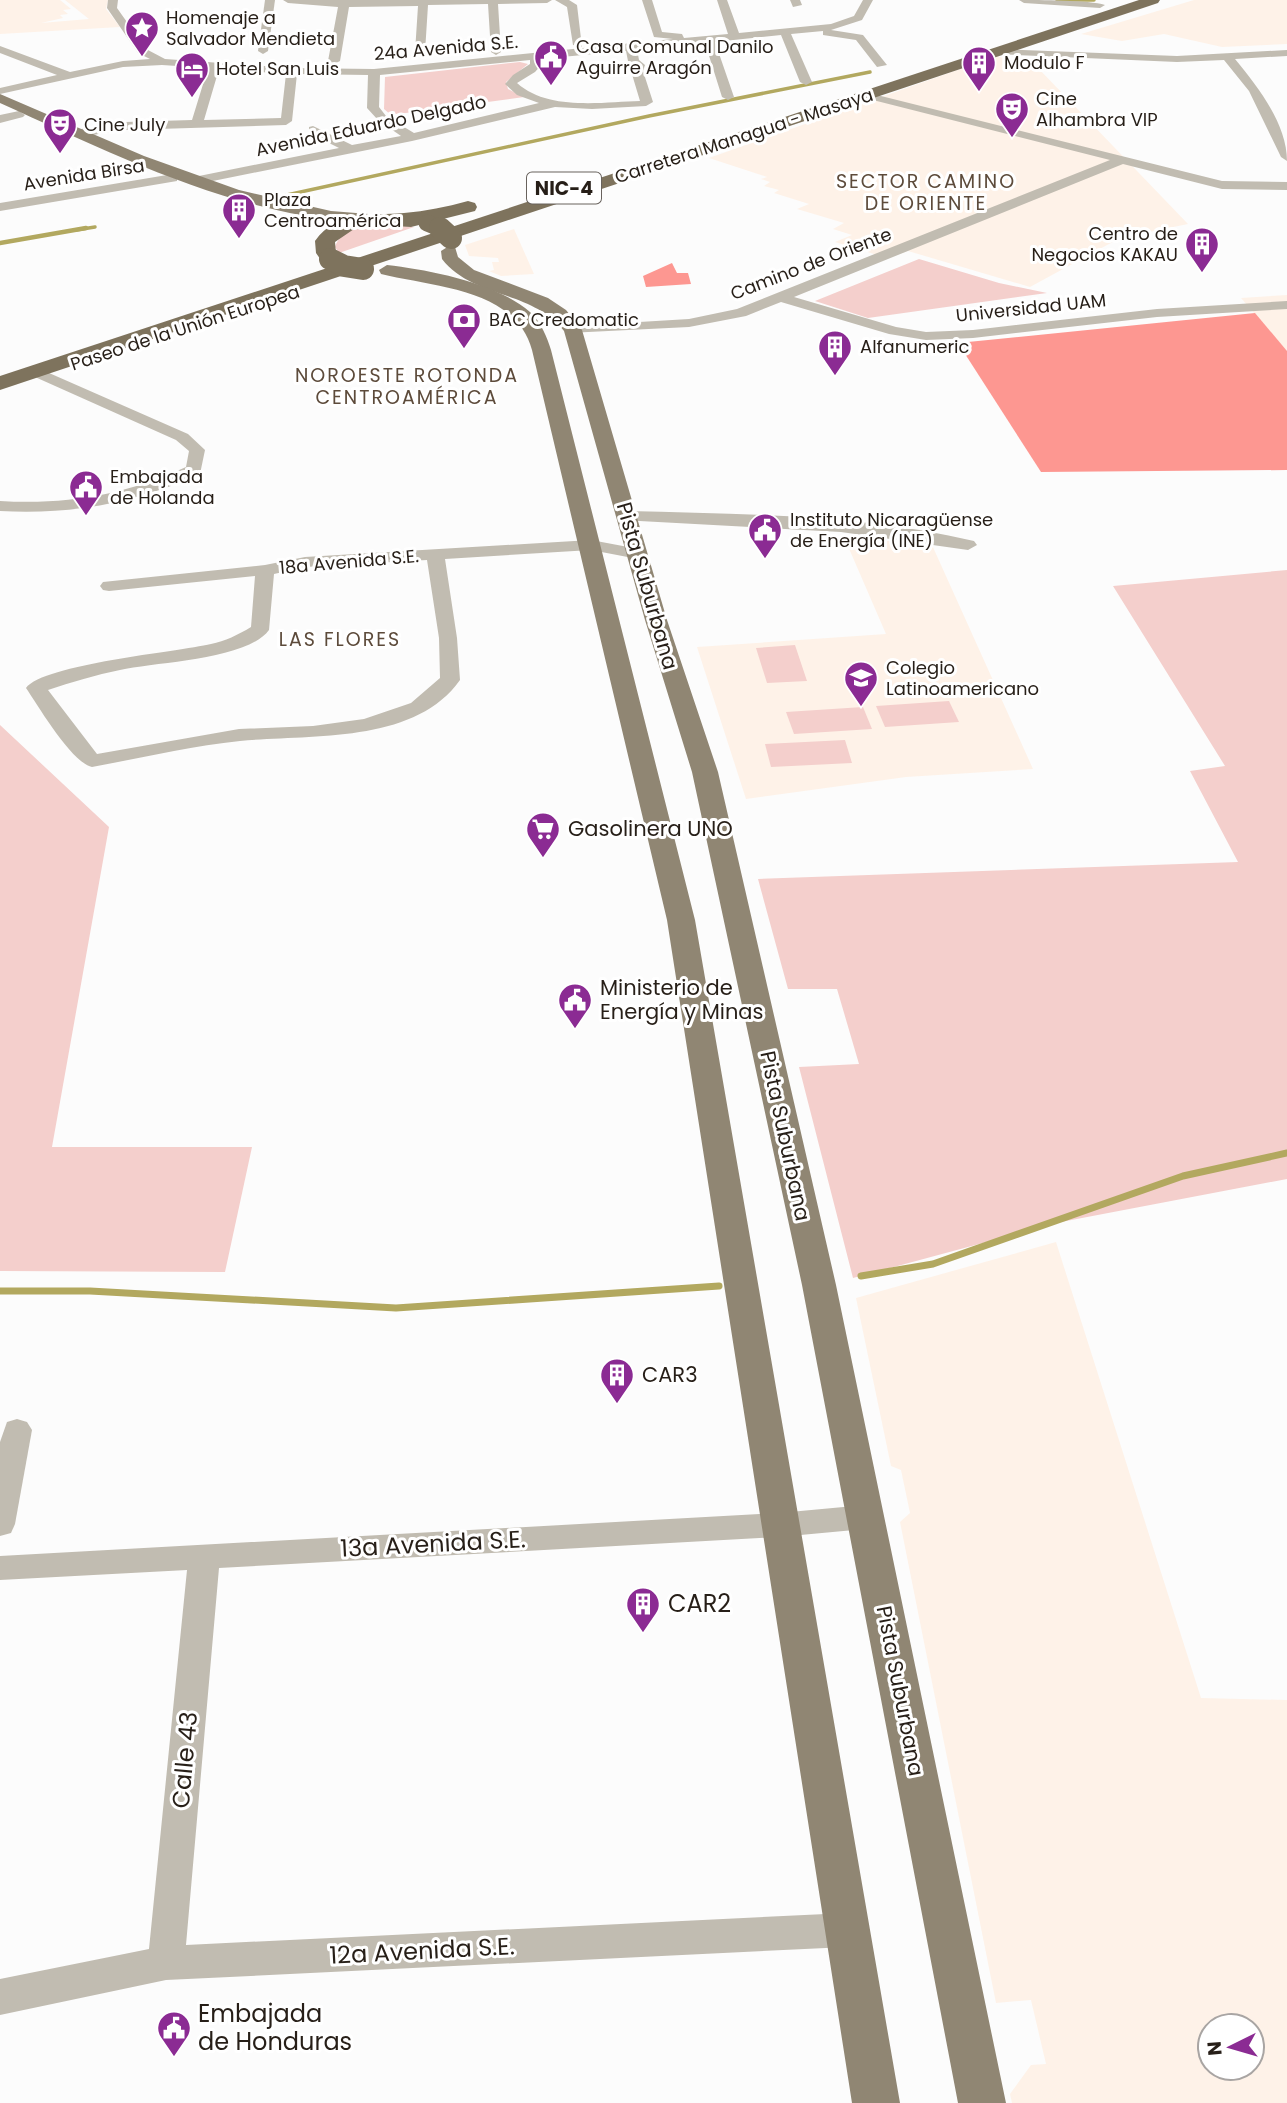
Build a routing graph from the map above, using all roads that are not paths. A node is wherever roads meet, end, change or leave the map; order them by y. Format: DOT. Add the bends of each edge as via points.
graph roads {
  1 [pos="113,0"];
  2 [pos="271,0"];
  3 [pos="288,0"];
  4 [pos="547,0"];
  5 [pos="560,0"];
  6 [pos="647,0"];
  7 [pos="722,0"];
  8 [pos="868,0"];
  9 [pos="1024,0"];
  10 [pos="1153,0"];
  11 [pos="387,1"];
  12 [pos="462,1"];
  13 [pos="494,1"];
  14 [pos="1049,1"];
  15 [pos="1107,2"];
  16 [pos="423,3"];
  17 [pos="344,4"];
  18 [pos="1070,15"];
  19 [pos="820,29"];
  20 [pos="785,33"];
  21 [pos="735,38"];
  22 [pos="709,40"];
  23 [pos="1035,40"];
  24 [pos="680,43"];
  25 [pos="578,45"];
  26 [pos="631,47"];
  27 [pos="0,49"];
  28 [pos="142,51"];
  29 [pos="262,51"];
  30 [pos="420,52"];
  31 [pos="496,52"];
  32 [pos="1000,52"];
  33 [pos="1287,53"];
  34 [pos="1056,55"];
  35 [pos="1227,56"];
  36 [pos="534,58"];
  37 [pos="334,61"];
  38 [pos="163,62"];
  39 [pos="122,64"];
  40 [pos="881,65"];
  41 [pos="214,66"];
  42 [pos="446,67"];
  43 [pos="298,71"];
  44 [pos="374,72"];
  45 [pos="69,76"];
  46 [pos="806,82"];
  47 [pos="0,91"];
  48 [pos="869,96"];
  49 [pos="728,97"];
  50 [pos="0,98"];
  51 [pos="551,104"];
  52 [pos="0,106"];
  53 [pos="800,106"];
  54 [pos="831,108"];
  55 [pos="19,115"];
  56 [pos="0,119"];
  57 [pos="197,123"];
  58 [pos="313,130"];
  59 [pos="79,133"];
  60 [pos="412,137"];
  61 [pos="351,149"];
  62 [pos="1085,151"];
  63 [pos="1287,157"];
  64 [pos="1122,160"];
  65 [pos="1100,170"];
  66 [pos="1159,171"];
  67 [pos="173,178"];
  68 [pos="198,180"];
  69 [pos="1287,186"];
  70 [pos="511,194"];
  71 [pos="486,202"];
  72 [pos="0,206"];
  73 [pos="386,220"];
  74 [pos="451,244"];
  75 [pos="328,258"];
  76 [pos="374,270"];
  77 [pos="485,292"];
  78 [pos="783,298"];
  79 [pos="1287,299"];
  80 [pos="1287,305"];
  81 [pos="1157,313"];
  82 [pos="573,330"];
  83 [pos="0,363"];
  84 [pos="0,373"];
  85 [pos="40,374"];
  86 [pos="0,386"];
  87 [pos="0,506"];
  88 [pos="631,532"];
  89 [pos="591,545"];
  90 [pos="968,545"];
  91 [pos="435,554"];
  92 [pos="265,570"];
  93 [pos="109,586"];
  94 [pos="17,1430"];
  95 [pos="865,1517"];
  96 [pos="0,1524"];
  97 [pos="779,1525"];
  98 [pos="204,1556"];
  99 [pos="0,1568"];
  100 [pos="847,1930"];
  101 [pos="166,1963"];
  102 [pos="0,1997"];
  103 [pos="876,2103"];
  104 [pos="982,2103"];
  1 -- 28 [label="street" via="112,8"];
  2 -- 29 [label="street"];
  3 -- 17 [label="street"];
  4 -- 13 [label="street"];
  5 -- 25 [label="street" via="572,5"];
  6 -- 24 [label="street" via="658,35 678,36"];
  7 -- 21 [label="street"];
  8 -- 19 [label="street, 24a Avenida S.E." via="858,18"];
  9 -- 14 [label="street"];
  10 -- 23 [label="highway, Carretera Managua - Masaya / NIC-4"];
  11 -- 16 [label="street"];
  11 -- 17 [label="street"];
  12 -- 13 [label="street"];
  12 -- 16 [label="street"];
  13 -- 31 [label="street"];
  14 -- 15 [label="street"];
  14 -- 18 [label="street"];
  15 -- 18 [label="highway, Carretera Managua - Masaya / NIC-4"];
  16 -- 30 [label="street"];
  17 -- 37 [label="street"];
  18 -- 53 [label="highway, Carretera Managua - Masaya / NIC-4"];
  19 -- 20 [label="street, 24a Avenida S.E."];
  19 -- 40 [label="street" via="859,37"];
  20 -- 21 [label="street, 24a Avenida S.E."];
  20 -- 46 [label="street"];
  21 -- 22 [label="street, 24a Avenida S.E."];
  22 -- 24 [label="street, 24a Avenida S.E."];
  22 -- 49 [label="street"];
  23 -- 32 [label="highway, Carretera Managua - Masaya / NIC-4"];
  23 -- 34 [label="street" via="1033,45"];
  24 -- 26 [label="street, 24a Avenida S.E."];
  26 -- 36 [label="street, 24a Avenida S.E."];
  26 -- 51 [label="street" via="646,103"];
  27 -- 45 [label="street"];
  28 -- 38 [label="street, 24a Avenida S.E."];
  28 -- 39 [label="street"];
  32 -- 34 [label="street"];
  32 -- 48 [label="highway, Carretera Managua - Masaya / NIC-4"];
  33 -- 35 [label="street"];
  34 -- 35 [label="street"];
  35 -- 63 [label="street" via="1254,90"];
  36 -- 42 [label="street, 24a Avenida S.E."];
  36 -- 51 [label="street" via="533,70 511,84"];
  37 -- 42 [label="street" via="418,60"];
  37 -- 43 [label="street"];
  38 -- 39 [label="street"];
  38 -- 41 [label="street, 24a Avenida S.E."];
  39 -- 45 [label="street"];
  41 -- 43 [label="street, 24a Avenida S.E."];
  41 -- 57 [label="street"];
  42 -- 44 [label="street, 24a Avenida S.E."];
  43 -- 44 [label="street, 24a Avenida S.E."];
  43 -- 57 [label="street" via="286,121"];
  44 -- 60 [label="street" via="373,108"];
  45 -- 47 [label="street"];
  48 -- 54 [label="highway, Carretera Managua - Masaya / NIC-4"];
  48 -- 62 [label="street"];
  50 -- 59 [label="main road"];
  51 -- 60 [label="street, Avenida Eduardo Delgado"];
  52 -- 55 [label="main road"];
  53 -- 70 [label="highway, Carretera Managua - Masaya"];
  53 -- 75 [label="highway, Carretera Managua - Masaya / NIC-4"];
  54 -- 74 [label="highway"];
  54 -- 75 [label="highway, Carretera Managua - Masaya / NIC-4"];
  55 -- 56 [label="street"];
  55 -- 67 [label="main road"];
  57 -- 59 [label="street" via="105,127"];
  58 -- 61 [label="street"];
  59 -- 68 [label="main road"];
  60 -- 61 [label="street, Avenida Eduardo Delgado"];
  61 -- 68 [label="street, Avenida Eduardo Delgado"];
  62 -- 64 [label="street"];
  62 -- 65 [label="street"];
  64 -- 65 [label="street, Camino de Oriente"];
  64 -- 66 [label="street"];
  65 -- 66 [label="street"];
  65 -- 78 [label="street, Camino de Oriente"];
  66 -- 69 [label="street" via="1222,185"];
  67 -- 72 [label="street, Avenida Birsa"];
  67 -- 75 [label="main road" via="312,225 324,236"];
  68 -- 73 [label="main road" via="293,211"];
  71 -- 73 [label="highway" via="437,215"];
  73 -- 74 [label="highway, bridge" via="427,223 446,231"];
  73 -- 75 [label="highway" via="336,229 328,235"];
  74 -- 76 [label="highway" via="422,266"];
  74 -- 82 [label="main road" via="450,259 462,271 542,302"];
  75 -- 76 [label="highway, bridge"];
  75 -- 83 [label="highway"];
  75 -- 84 [label="highway, Paseo de la Unión Europea / NIC-4"];
  75 -- 86 [label="highway, Paseo de la Unión Europea / NIC-4"];
  76 -- 77 [label="main road, Pista Suburbana" via="436,277"];
  76 -- 85 [label="highway, Paseo de la Unión Europea"];
  77 -- 82 [label="main road" via="524,308 550,327"];
  77 -- 89 [label="main road, Pista Suburbana" via="523,315 535,331"];
  78 -- 81 [label="street, Universidad UAM" via="926,336"];
  78 -- 82 [label="street, Camino de Oriente" via="706,321"];
  79 -- 81 [label="street"];
  80 -- 81 [label="street, Universidad UAM"];
  82 -- 88 [label="main road, Pista Suburbana"];
  85 -- 86 [label="highway, Paseo de la Unión Europea"];
  85 -- 87 [label="street" via="181,437 197,450 194,470 108,501"];
  88 -- 89 [label="street, 18a Avenida S.E."];
  88 -- 89 [label="street, 18a Avenida S.E."];
  88 -- 90 [label="street, 18a Avenida S.E." via="737,520 919,536"];
  88 -- 95 [label="main road, Pista Suburbana" via="705,772 819,1285"];
  89 -- 91 [label="street, 18a Avenida S.E."];
  89 -- 97 [label="main road, Pista Suburbana" via="681,920"];
  91 -- 92 [label="street, 18a Avenida S.E." via="304,562"];
  91 -- 92 [label="street" via="449,638 450,680 418,707 367,725 239,735 92,761 36,688 129,662 224,648 246,640 260,630"];
  92 -- 93 [label="street, 18a Avenida S.E."];
  94 -- 96 [label="street"];
  95 -- 97 [label="street, 13a Avenida S.E."];
  95 -- 104 [label="main road, Pista Suburbana"];
  97 -- 98 [label="street, 13a Avenida S.E."];
  97 -- 100 [label="main road, Pista Suburbana"];
  98 -- 99 [label="street, 13a Avenida S.E."];
  98 -- 101 [label="street, Calle 43"];
  100 -- 101 [label="street, 12a Avenida S.E."];
  100 -- 103 [label="main road, Pista Suburbana"];
  101 -- 102 [label="street, 12a Avenida S.E."];
}
